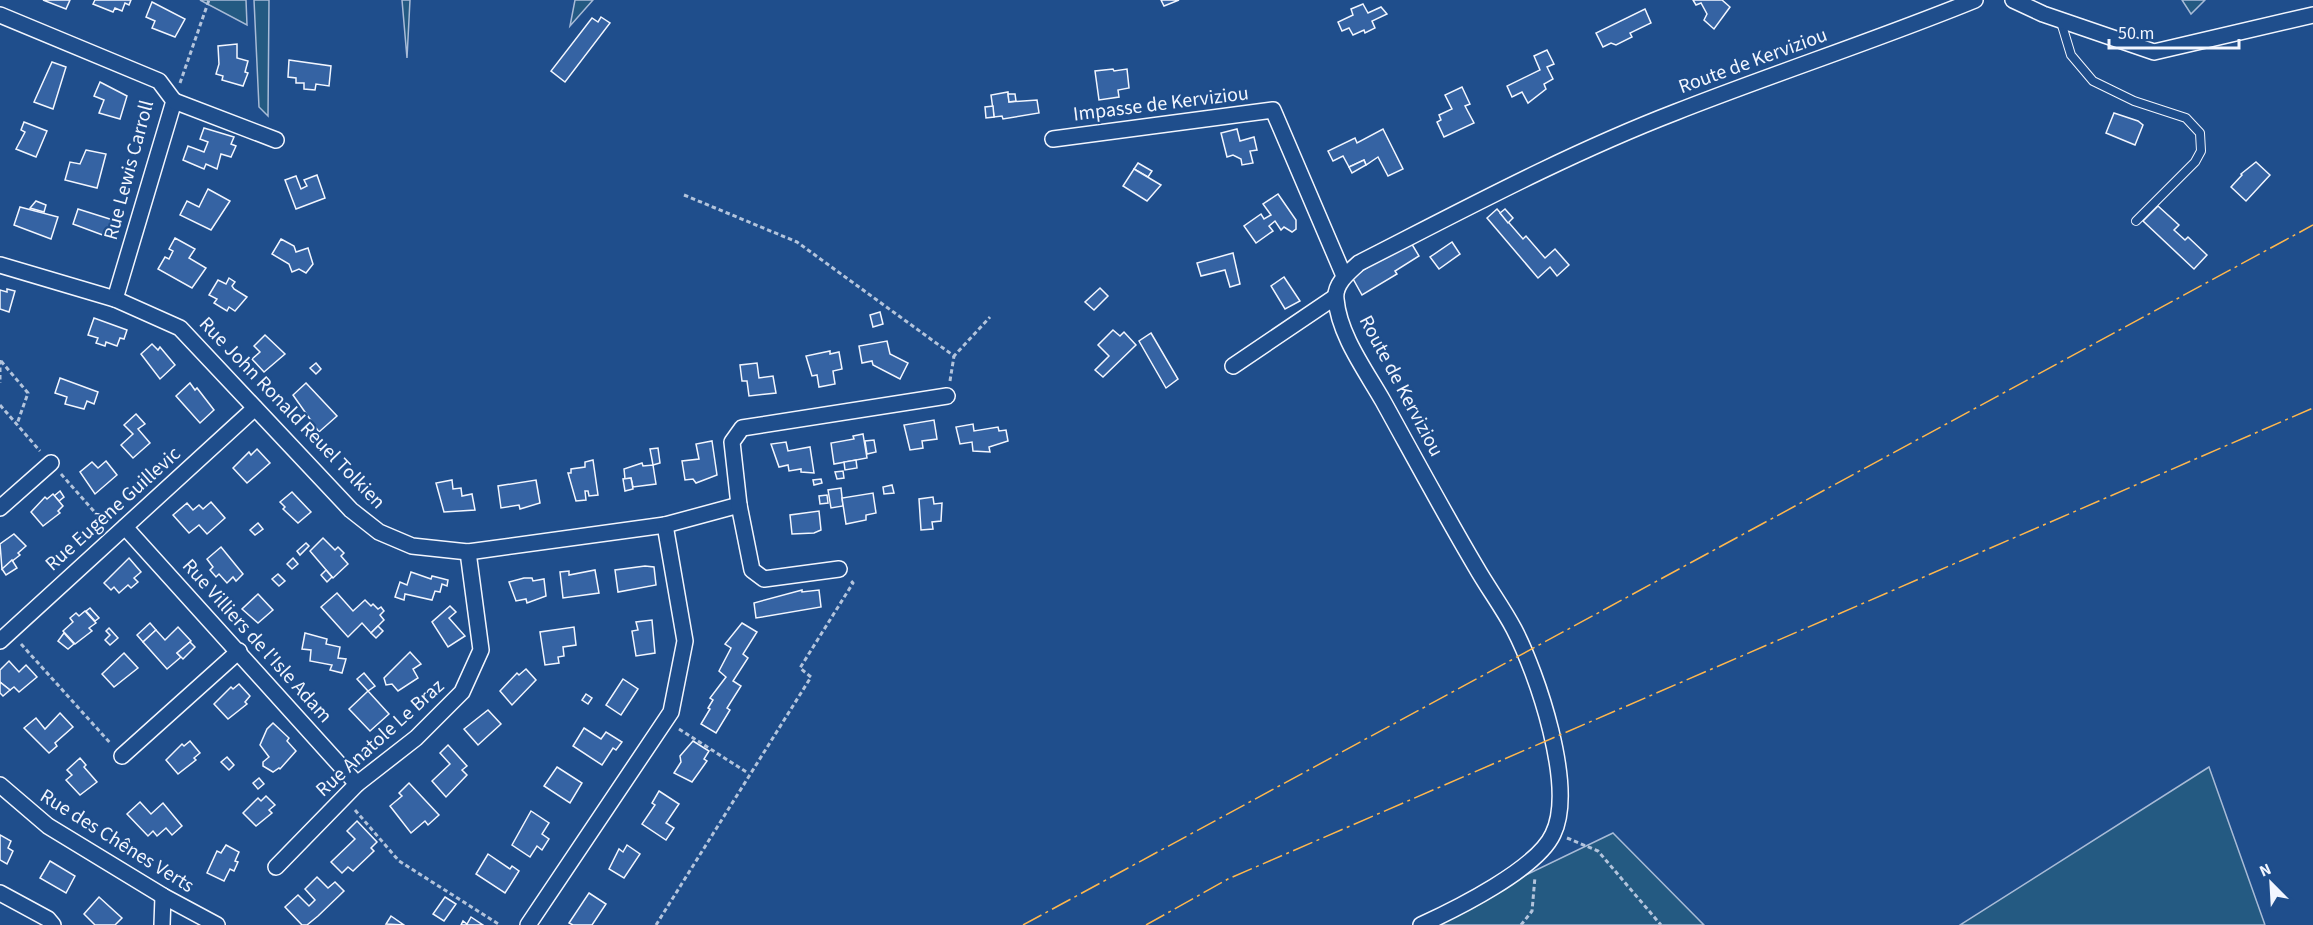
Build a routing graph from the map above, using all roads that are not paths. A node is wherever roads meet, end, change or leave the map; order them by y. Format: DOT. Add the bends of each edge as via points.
graph roads {
  1 [pos="1975,0"];
  2 [pos="2013,0"];
  3 [pos="0,15"];
  4 [pos="2313,15"];
  5 [pos="2061,20"];
  6 [pos="174,101"];
  7 [pos="1053,139"];
  8 [pos="276,140"];
  9 [pos="2136,221"];
  10 [pos="0,265"];
  11 [pos="1344,276"];
  12 [pos="1335,297"];
  13 [pos="115,299"];
  14 [pos="1233,366"];
  15 [pos="947,396"];
  16 [pos="255,408"];
  17 [pos="51,463"];
  18 [pos="739,506"];
  19 [pos="0,508"];
  20 [pos="665,525"];
  21 [pos="120,532"];
  22 [pos="468,552"];
  23 [pos="839,569"];
  24 [pos="3,632"];
  25 [pos="239,651"];
  26 [pos="122,756"];
  27 [pos="0,784"];
  28 [pos="357,784"];
  29 [pos="276,867"];
  30 [pos="0,893"];
  31 [pos="163,896"];
  32 [pos="53,925"];
  33 [pos="162,925"];
  34 [pos="217,925"];
  35 [pos="528,925"];
  36 [pos="1421,925"];
  1 -- 11 [label="street, Route de Kerviziou" via="1675,112 1504,189 1359,263"];
  2 -- 5 [label="street"];
  3 -- 6 [label="street, Rue Lewis Carroll" via="159,81"];
  4 -- 5 [label="street" via="2154,52"];
  5 -- 9 [label="lane" via="2071,55 2093,81 2134,101 2186,118 2200,133 2201,151 2195,162"];
  6 -- 8 [label="street"];
  6 -- 13 [label="street, Rue Lewis Carroll"];
  7 -- 11 [label="street, Impasse de Kerviziou" via="1273,110"];
  10 -- 13 [label="street, Rue John Ronald Reuel Tolkien"];
  11 -- 12 [label="street"];
  12 -- 14 [label="street"];
  12 -- 36 [label="street, Route de Kerviziou" via="1340,318 1360,360 1514,629 1547,713 1561,778 1554,833 1537,854 1476,899"];
  13 -- 16 [label="street, Rue John Ronald Reuel Tolkien" via="180,328"];
  15 -- 18 [label="street" via="742,428 732,442"];
  16 -- 21 [label="street, Rue Eugène Guillevic"];
  16 -- 22 [label="street, Rue John Ronald Reuel Tolkien" via="351,510 379,532 412,546"];
  17 -- 19 [label="street"];
  18 -- 20 [label="street, Rue John Ronald Reuel Tolkien"];
  18 -- 23 [label="street" via="752,570 764,579"];
  20 -- 22 [label="street, Rue John Ronald Reuel Tolkien"];
  20 -- 35 [label="street" via="685,641 671,712"];
  21 -- 24 [label="street, Rue Eugène Guillevic"];
  21 -- 25 [label="street, Rue Villiers de l'Isle Adam"];
  22 -- 28 [label="street, Rue Anatole Le Braz" via="481,650 462,692 416,738"];
  25 -- 26 [label="street"];
  25 -- 28 [label="street, Rue Villiers de l'Isle Adam"];
  27 -- 31 [label="street, Rue des Chênes Verts" via="48,826"];
  28 -- 29 [label="street, Rue Anatole Le Braz"];
  30 -- 32 [label="street"];
  31 -- 33 [label="street"];
  31 -- 34 [label="street, Rue des Chênes Verts"];
}
